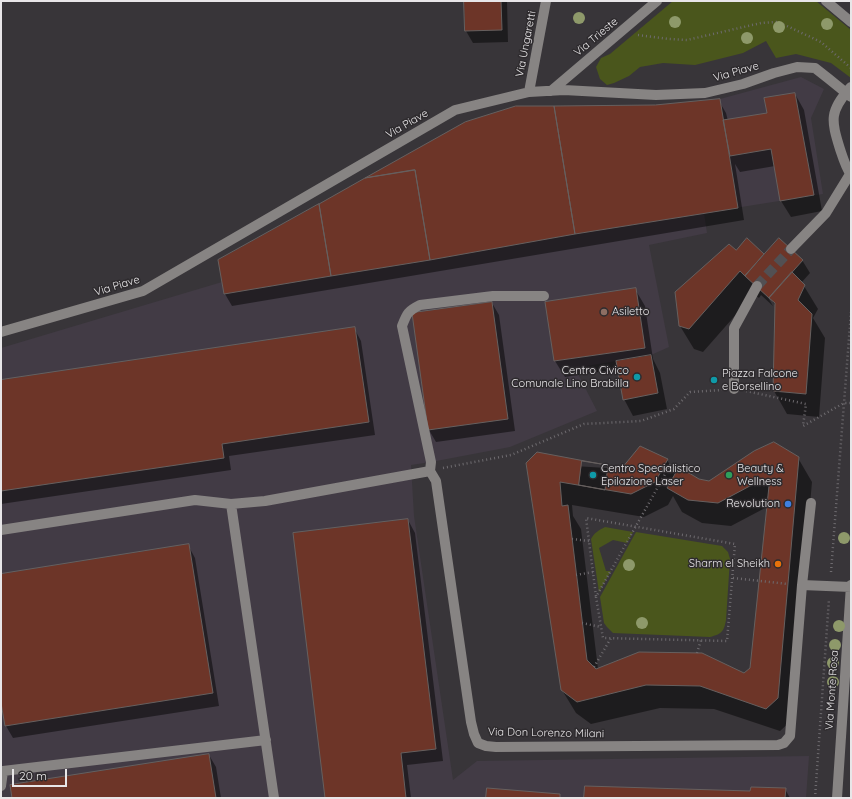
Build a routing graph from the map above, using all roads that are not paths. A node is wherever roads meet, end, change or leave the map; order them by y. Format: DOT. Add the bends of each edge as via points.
graph roads {
  1 [pos="546,1"];
  2 [pos="657,1"];
  3 [pos="826,1"];
  4 [pos="851,22"];
  5 [pos="551,91"];
  6 [pos="529,92"];
  7 [pos="849,92"];
  8 [pos="850,175"];
  9 [pos="791,249"];
  10 [pos="757,286"];
  11 [pos="544,296"];
  12 [pos="1,332"];
  13 [pos="734,389"];
  14 [pos="430,471"];
  15 [pos="811,503"];
  16 [pos="231,504"];
  17 [pos="1,530"];
  18 [pos="802,585"];
  19 [pos="851,586"];
  20 [pos="266,740"];
  21 [pos="1,786"];
  22 [pos="274,798"];
  23 [pos="837,798"];
  1 -- 6 [label="street, Via Ungaretti"];
  2 -- 5 [label="street, Via Trieste"];
  3 -- 4 [label="street"];
  5 -- 6 [label="street, Via Piave"];
  5 -- 7 [label="street, Via Piave" via="656,95 705,93 796,67 815,68"];
  6 -- 12 [label="street, Via Piave" via="455,110 143,291"];
  7 -- 8 [label="street" via="837,106 833,121"];
  8 -- 9 [label="street" via="826,213"];
  10 -- 13 [label="street" via="734,328"];
  11 -- 14 [label="street" via="493,296 420,305 406,315 402,326 431,462"];
  14 -- 16 [label="street" via="265,501"];
  14 -- 18 [label="street, Via Don Lorenzo Milani" via="436,481 471,722 478,743 486,746 784,743 790,736"];
  15 -- 18 [label="street"];
  16 -- 17 [label="street" via="195,500"];
  16 -- 20 [label="street"];
  18 -- 19 [label="street"];
  19 -- 23 [label="street, Via Monte Rosa"];
  20 -- 21 [label="street" via="3,771"];
  20 -- 22 [label="street"];
}
